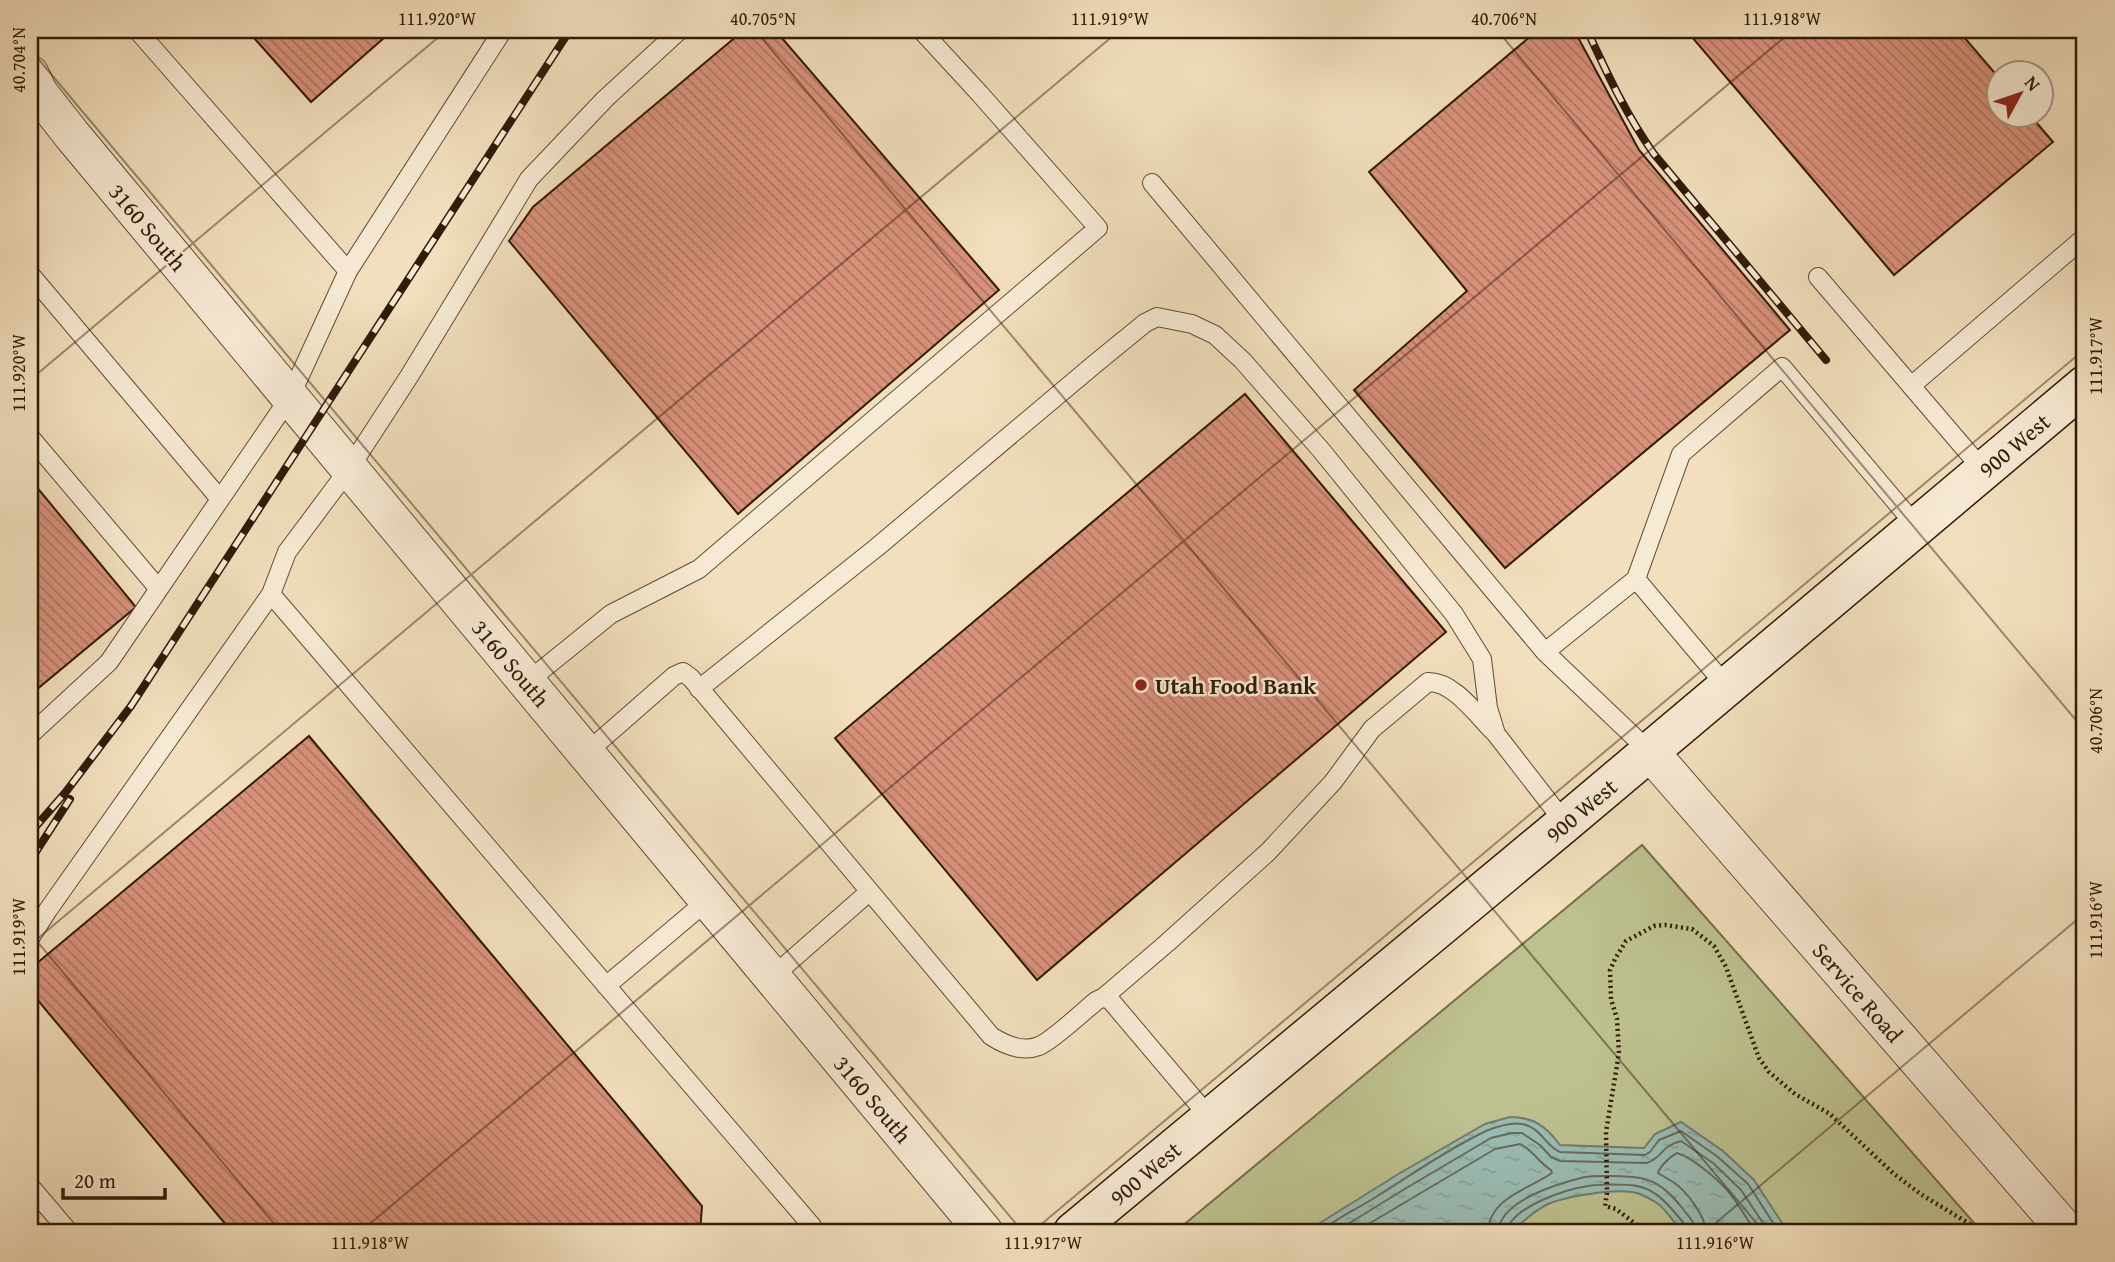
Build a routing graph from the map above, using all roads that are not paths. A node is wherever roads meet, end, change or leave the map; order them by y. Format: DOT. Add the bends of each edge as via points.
graph roads {
  1 [pos="137,30"];
  2 [pos="503,30"];
  3 [pos="680,30"];
  4 [pos="920,30"];
  5 [pos="33,89"];
  6 [pos="1152,183"];
  7 [pos="2085,237"];
  8 [pos="348,271"];
  9 [pos="30,274"];
  10 [pos="1818,277"];
  11 [pos="2085,384"];
  12 [pos="1912,386"];
  13 [pos="290,397"];
  14 [pos="30,437"];
  15 [pos="349,469"];
  16 [pos="1983,470"];
  17 [pos="220,499"];
  18 [pos="1917,527"];
  19 [pos="1636,579"];
  20 [pos="158,588"];
  21 [pos="271,594"];
  22 [pos="1545,652"];
  23 [pos="527,682"];
  24 [pos="1727,687"];
  25 [pos="699,689"];
  26 [pos="1496,734"];
  27 [pos="30,735"];
  28 [pos="1650,752"];
  29 [pos="586,753"];
  30 [pos="1565,824"];
  31 [pos="869,892"];
  32 [pos="708,900"];
  33 [pos="30,938"];
  34 [pos="772,977"];
  35 [pos="606,986"];
  36 [pos="1104,997"];
  37 [pos="1210,1118"];
  38 [pos="30,1186"];
  39 [pos="69,1232"];
  40 [pos="813,1232"];
  41 [pos="984,1232"];
  42 [pos="1073,1232"];
  43 [pos="2067,1232"];
  1 -- 8 [label="lane"];
  2 -- 8 [label="lane"];
  3 -- 15 [label="lane" via="605,99 529,179"];
  4 -- 23 [label="lane" via="1098,228 699,569 611,614"];
  5 -- 13 [label="street, 3160 South"];
  6 -- 22 [label="lane"];
  7 -- 12 [label="lane"];
  8 -- 13 [label="lane"];
  9 -- 17 [label="lane"];
  10 -- 12 [label="lane"];
  11 -- 16 [label="main road, 900 West"];
  12 -- 16 [label="lane"];
  13 -- 15 [label="street, 3160 South"];
  13 -- 17 [label="lane"];
  14 -- 20 [label="lane"];
  15 -- 21 [label="lane" via="287,552"];
  15 -- 23 [label="street, 3160 South"];
  16 -- 18 [label="main road, 900 West"];
  17 -- 20 [label="lane"];
  18 -- 19 [label="lane" via="1782,367 1681,454"];
  18 -- 24 [label="main road, 900 West"];
  19 -- 22 [label="lane"];
  19 -- 24 [label="lane"];
  20 -- 27 [label="lane" via="110,662"];
  21 -- 33 [label="lane"];
  21 -- 35 [label="lane"];
  22 -- 28 [label="lane"];
  23 -- 29 [label="street, 3160 South"];
  24 -- 28 [label="main road, 900 West"];
  25 -- 26 [label="lane" via="1157,317 1215,334 1329,460 1454,614 1482,659"];
  25 -- 29 [label="lane" via="683,672 674,676"];
  25 -- 31 [label="lane"];
  26 -- 30 [label="lane"];
  26 -- 36 [label="lane" via="1448,686 1428,682 1372,729 1327,788 1268,852"];
  28 -- 30 [label="main road, 900 West"];
  28 -- 43 [label="street, Service Road"];
  29 -- 32 [label="street, 3160 South"];
  30 -- 37 [label="main road, 900 West"];
  31 -- 34 [label="lane"];
  31 -- 36 [label="lane" via="992,1036 1003,1043 1020,1049 1039,1046"];
  32 -- 34 [label="street, 3160 South"];
  32 -- 35 [label="lane"];
  34 -- 41 [label="street, 3160 South"];
  35 -- 40 [label="lane"];
  36 -- 37 [label="lane"];
  37 -- 42 [label="main road, 900 West"];
  38 -- 39 [label="lane"];
}
